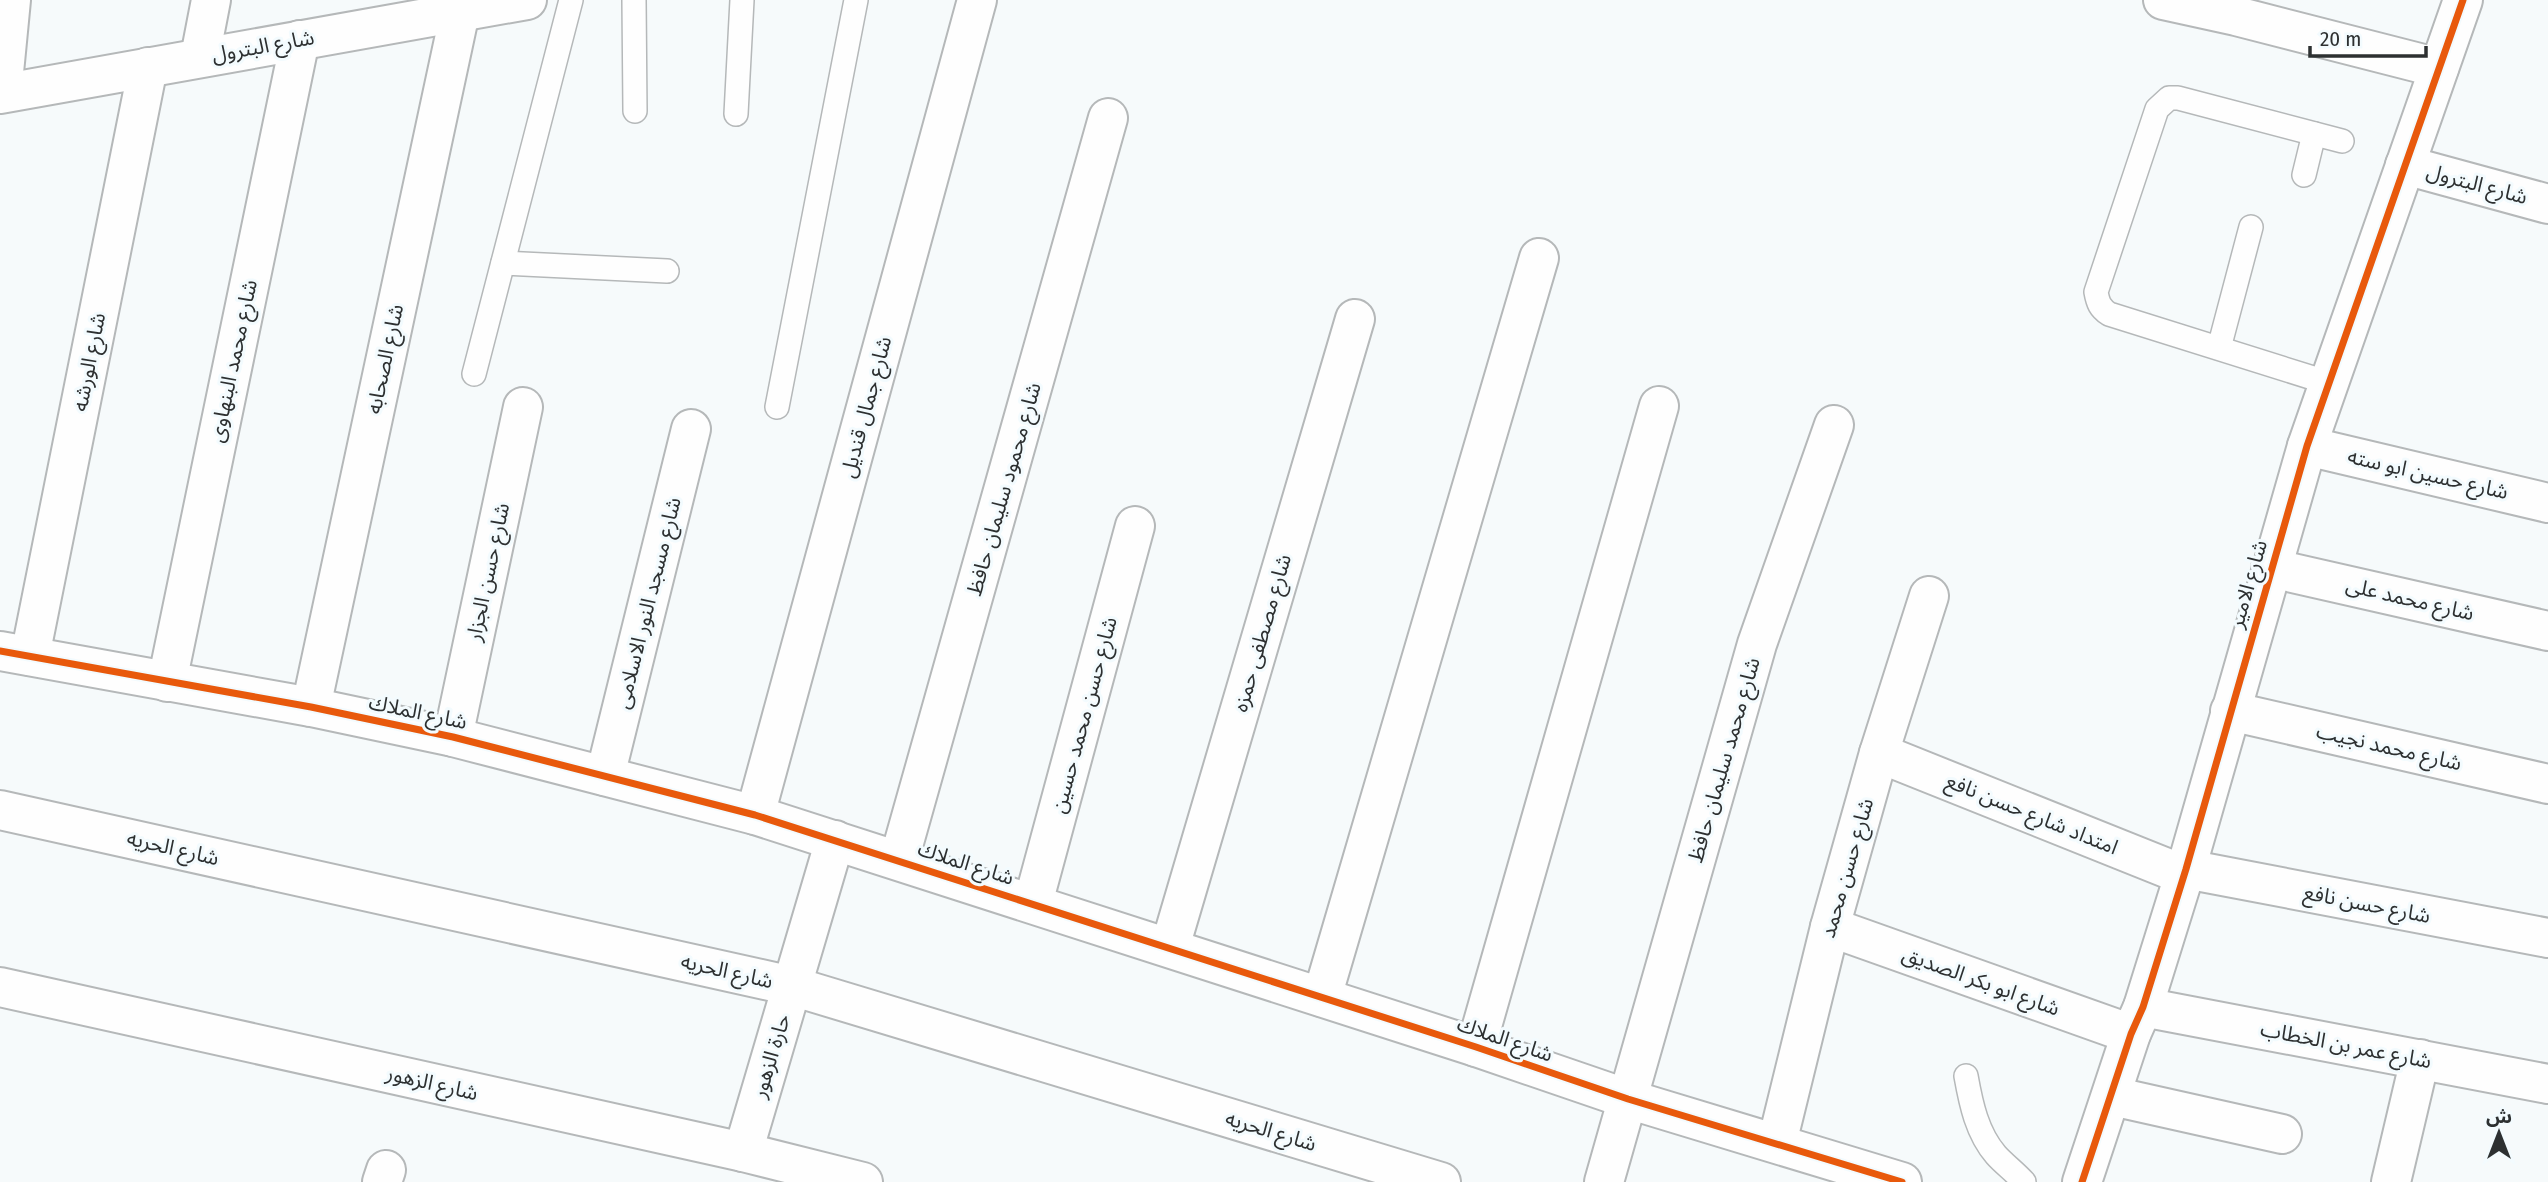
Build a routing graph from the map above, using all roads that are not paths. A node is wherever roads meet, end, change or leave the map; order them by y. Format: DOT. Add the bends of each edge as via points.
graph roads {
  1 [pos="11,0"];
  2 [pos="211,0"];
  3 [pos="527,0"];
  4 [pos="571,0"];
  5 [pos="634,0"];
  6 [pos="742,0"];
  7 [pos="856,0"];
  8 [pos="977,0"];
  9 [pos="2163,0"];
  10 [pos="2463,0"];
  11 [pos="460,12"];
  12 [pos="377,13"];
  13 [pos="300,40"];
  14 [pos="200,57"];
  15 [pos="148,67"];
  16 [pos="2439,68"];
  17 [pos="1,93"];
  18 [pos="635,111"];
  19 [pos="736,114"];
  20 [pos="1108,118"];
  21 [pos="2314,134"];
  22 [pos="2342,141"];
  23 [pos="2405,165"];
  24 [pos="2304,175"];
  25 [pos="2548,204"];
  26 [pos="2251,227"];
  27 [pos="1539,258"];
  28 [pos="503,263"];
  29 [pos="667,271"];
  30 [pos="1355,318"];
  31 [pos="2219,348"];
  32 [pos="474,374"];
  33 [pos="2329,383"];
  34 [pos="523,407"];
  35 [pos="777,407"];
  36 [pos="1659,407"];
  37 [pos="1834,425"];
  38 [pos="691,429"];
  39 [pos="2307,446"];
  40 [pos="2548,503"];
  41 [pos="1135,526"];
  42 [pos="2272,568"];
  43 [pos="1929,596"];
  44 [pos="2548,631"];
  45 [pos="15,653"];
  46 [pos="167,682"];
  47 [pos="311,707"];
  48 [pos="2230,711"];
  49 [pos="453,737"];
  50 [pos="1880,753"];
  51 [pos="605,776"];
  52 [pos="2548,784"];
  53 [pos="0,810"];
  54 [pos="755,815"];
  55 [pos="835,840"];
  56 [pos="899,860"];
  57 [pos="2185,872"];
  58 [pos="1034,903"];
  59 [pos="1830,927"];
  60 [pos="2548,938"];
  61 [pos="1170,947"];
  62 [pos="792,986"];
  63 [pos="0,987"];
  64 [pos="1322,997"];
  65 [pos="2137,1020"];
  66 [pos="1476,1047"];
  67 [pos="2420,1059"];
  68 [pos="1966,1076"];
  69 [pos="2548,1084"];
  70 [pos="2112,1096"];
  71 [pos="1629,1099"];
  72 [pos="2282,1134"];
  73 [pos="1777,1143"];
  74 [pos="743,1152"];
  75 [pos="863,1182"];
  76 [pos="1441,1182"];
  77 [pos="1604,1182"];
  78 [pos="1902,1182"];
  79 [pos="2024,1182"];
  80 [pos="2082,1182"];
  81 [pos="2391,1182"];
  1 -- 17 [label="street"];
  2 -- 14 [label="street"];
  3 -- 11 [label="street, شارع البترول"];
  4 -- 28 [label="lane"];
  5 -- 18 [label="lane"];
  6 -- 19 [label="lane"];
  7 -- 35 [label="lane"];
  8 -- 54 [label="street, شارع جمال قنديل"];
  9 -- 16 [label="street"];
  10 -- 16 [label="street, شارع الامير"];
  11 -- 12 [label="street, شارع البترول"];
  11 -- 47 [label="street, شارع الصحابه"];
  12 -- 13 [label="street, شارع البترول"];
  13 -- 14 [label="street, شارع البترول"];
  13 -- 46 [label="street, شارع محمد البنهاوى"];
  14 -- 15 [label="street, شارع البترول"];
  15 -- 17 [label="street, شارع البترول"];
  15 -- 45 [label="street, شارع الورشه"];
  16 -- 23 [label="street, شارع الامير"];
  20 -- 56 [label="street, شارع محمود سليمان حافظ"];
  21 -- 22 [label="lane"];
  21 -- 24 [label="lane"];
  21 -- 31 [label="lane" via="2178,98 2169,98 2157,109 2096,292 2098,302 2109,314"];
  23 -- 25 [label="street, شارع البترول"];
  23 -- 33 [label="street, شارع الامير"];
  26 -- 31 [label="lane"];
  27 -- 64 [label="street"];
  28 -- 29 [label="lane"];
  28 -- 32 [label="lane"];
  30 -- 61 [label="street, شارع مصطفى حمزه"];
  31 -- 33 [label="lane"];
  33 -- 39 [label="street, شارع الامير"];
  34 -- 49 [label="street, شارع حسن الجزار"];
  36 -- 66 [label="street"];
  37 -- 71 [label="street, شارع محمد سليمان حافظ" via="1757,644"];
  38 -- 51 [label="street, شارع مسجد النور الاسلامى"];
  39 -- 40 [label="street, شارع حسين ابو سته"];
  39 -- 42 [label="street, شارع الامير"];
  41 -- 58 [label="street, شارع حسن محمد حسين"];
  42 -- 44 [label="street, شارع محمد على"];
  42 -- 48 [label="street, شارع الامير"];
  43 -- 50 [label="street, شارع حسن محمد"];
  45 -- 46 [label="street, شارع الملاك"];
  46 -- 47 [label="street, شارع الملاك"];
  47 -- 49 [label="street, شارع الملاك"];
  48 -- 52 [label="street, شارع محمد نجيب"];
  48 -- 57 [label="street, شارع الامير"];
  49 -- 51 [label="street, شارع الملاك"];
  50 -- 57 [label="street, امتداد شارع حسن نافع"];
  50 -- 59 [label="street, شارع حسن محمد"];
  51 -- 54 [label="street, شارع الملاك"];
  53 -- 62 [label="street, شارع الحريه"];
  54 -- 55 [label="street, شارع الملاك"];
  55 -- 56 [label="street, شارع الملاك"];
  55 -- 62 [label="street, حارة الزهور"];
  56 -- 58 [label="street, شارع الملاك"];
  57 -- 60 [label="street, شارع حسن نافع"];
  57 -- 65 [label="street, شارع الامير"];
  58 -- 61 [label="street, شارع الملاك"];
  59 -- 65 [label="street, شارع ابو بكر الصديق"];
  59 -- 73 [label="street, شارع حسن محمد"];
  61 -- 64 [label="street, شارع الملاك"];
  62 -- 74 [label="street, حارة الزهور"];
  62 -- 76 [label="street, شارع الحريه"];
  63 -- 74 [label="street, شارع الزهور"];
  64 -- 66 [label="street, شارع الملاك"];
  65 -- 67 [label="street, شارع عمر بن الخطاب"];
  65 -- 70 [label="street, شارع الامير"];
  66 -- 71 [label="street, شارع الملاك"];
  67 -- 69 [label="street, شارع عمر بن الخطاب"];
  67 -- 81 [label="street"];
  68 -- 79 [label="lane" via="1983,1135"];
  70 -- 72 [label="street"];
  70 -- 80 [label="street, شارع الامير"];
  71 -- 73 [label="street, شارع الملاك"];
  71 -- 77 [label="street, شارع محمد سليمان حافظ"];
  73 -- 78 [label="street, شارع الملاك"];
  74 -- 75 [label="street, شارع الزهور"];
}
